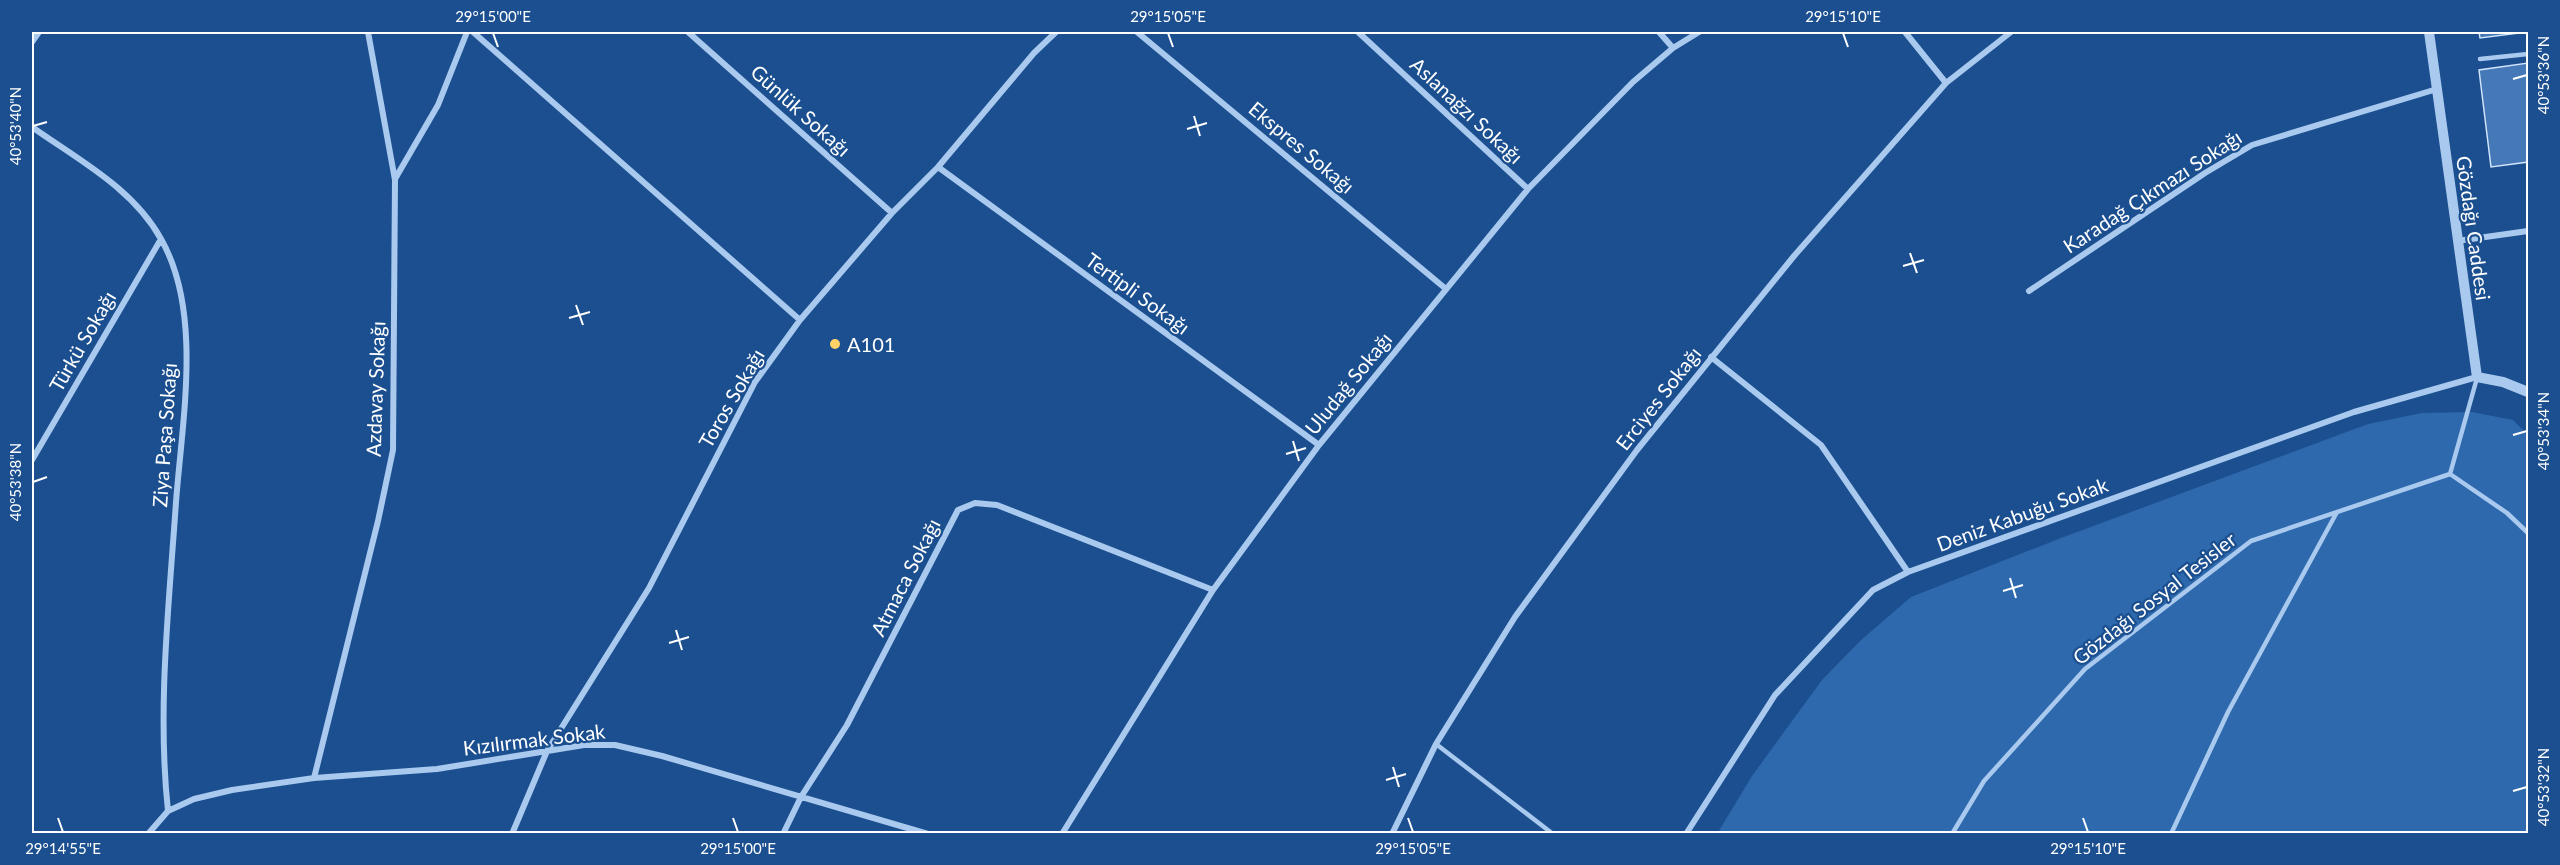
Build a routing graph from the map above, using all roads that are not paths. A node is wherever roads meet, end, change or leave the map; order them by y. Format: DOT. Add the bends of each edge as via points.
graph roads {
  1 [pos="39,32"];
  2 [pos="368,32"];
  3 [pos="467,32"];
  4 [pos="473,32"];
  5 [pos="688,32"];
  6 [pos="1056,32"];
  7 [pos="1137,32"];
  8 [pos="1358,32"];
  9 [pos="1659,32"];
  10 [pos="1699,32"];
  11 [pos="1905,32"];
  12 [pos="2011,32"];
  13 [pos="2429,32"];
  14 [pos="32,42"];
  15 [pos="1673,48"];
  16 [pos="2529,54"];
  17 [pos="2480,59"];
  18 [pos="1946,83"];
  19 [pos="2437,89"];
  20 [pos="32,127"];
  21 [pos="938,167"];
  22 [pos="395,180"];
  23 [pos="1527,189"];
  24 [pos="892,213"];
  25 [pos="2529,231"];
  26 [pos="161,239"];
  27 [pos="2457,241"];
  28 [pos="1446,289"];
  29 [pos="2029,291"];
  30 [pos="800,320"];
  31 [pos="1711,357"];
  32 [pos="2477,377"];
  33 [pos="2529,392"];
  34 [pos="1319,445"];
  35 [pos="32,460"];
  36 [pos="2450,474"];
  37 [pos="2337,512"];
  38 [pos="2529,532"];
  39 [pos="1908,572"];
  40 [pos="1212,591"];
  41 [pos="1436,744"];
  42 [pos="547,751"];
  43 [pos="314,778"];
  44 [pos="801,797"];
  45 [pos="168,811"];
  46 [pos="148,834"];
  47 [pos="512,834"];
  48 [pos="783,834"];
  49 [pos="928,834"];
  50 [pos="1062,834"];
  51 [pos="1392,834"];
  52 [pos="1553,834"];
  53 [pos="1686,834"];
  54 [pos="1952,834"];
  55 [pos="2171,834"];
  1 -- 14 [label="street"];
  2 -- 22 [label="street, Azdavay Sokağı"];
  3 -- 22 [label="street" via="438,105"];
  4 -- 30 [label="street"];
  5 -- 24 [label="street, Günlük Sokağı"];
  6 -- 21 [label="street, Toros Sokağı" via="1034,52"];
  7 -- 28 [label="street, Ekspres Sokağı"];
  8 -- 23 [label="street, Aslanağzı Sokağı"];
  9 -- 15 [label="street"];
  10 -- 15 [label="street, Uludağ Sokağı"];
  11 -- 18 [label="street"];
  12 -- 18 [label="street, Erciyes Sokağı"];
  13 -- 19 [label="street, Gözdağı Caddesi"];
  15 -- 23 [label="street, Uludağ Sokağı" via="1632,82"];
  16 -- 17 [label="lane"];
  18 -- 31 [label="street, Erciyes Sokağı"];
  19 -- 27 [label="street, Gözdağı Caddesi"];
  19 -- 29 [label="street, Karadağ Çıkmazı Sokağı" via="2252,145"];
  20 -- 26 [label="street, Ziya Paşa Sokağı" via="136,204"];
  21 -- 24 [label="street, Toros Sokağı"];
  21 -- 34 [label="street, Tertipli Sokağı"];
  22 -- 43 [label="street, Azdavay Sokağı" via="393,450"];
  23 -- 28 [label="street, Uludağ Sokağı"];
  24 -- 30 [label="street, Toros Sokağı"];
  25 -- 27 [label="street"];
  26 -- 35 [label="street, Türkü Sokağı"];
  26 -- 45 [label="street, Ziya Paşa Sokağı" via="180,282 187,344 165,655 164,772"];
  27 -- 32 [label="street, Gözdağı Caddesi"];
  28 -- 34 [label="street, Uludağ Sokağı"];
  30 -- 42 [label="street, Toros Sokağı" via="755,382 649,588"];
  31 -- 39 [label="street" via="1821,445"];
  31 -- 41 [label="street, Erciyes Sokağı" via="1637,450 1515,617"];
  32 -- 33 [label="street"];
  32 -- 36 [label="lane"];
  32 -- 39 [label="street, Deniz Kabuğu Sokak" via="2343,416"];
  34 -- 40 [label="street, Uludağ Sokağı"];
  36 -- 37 [label="lane, Gözdağı Sosyal Tesisler"];
  36 -- 38 [label="lane"];
  37 -- 54 [label="lane, Gözdağı Sosyal Tesisler" via="2251,542 2085,669 1984,781"];
  37 -- 55 [label="lane" via="2228,712"];
  39 -- 53 [label="street, Deniz Kabuğu Sokak" via="1873,590 1774,695"];
  40 -- 44 [label="street, Atmaca Sokağı" via="997,505 975,503 958,510 847,725"];
  40 -- 50 [label="street, Uludağ Sokağı"];
  41 -- 51 [label="street, Erciyes Sokağı"];
  41 -- 52 [label="lane"];
  42 -- 43 [label="street, Kızılırmak Sokak" via="436,769"];
  42 -- 44 [label="street, Kızılırmak Sokak" via="615,745"];
  42 -- 47 [label="street, Toros Sokağı"];
  43 -- 45 [label="street, Kızılırmak Sokak" via="232,790"];
  44 -- 48 [label="street, Atmaca Sokağı"];
  44 -- 49 [label="street, Kızılırmak Sokak"];
  45 -- 46 [label="street, Kızılırmak Sokak"];
}
